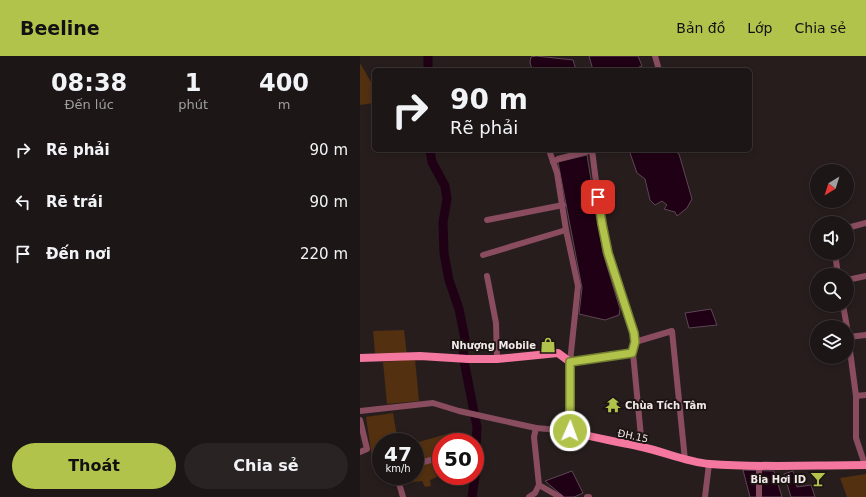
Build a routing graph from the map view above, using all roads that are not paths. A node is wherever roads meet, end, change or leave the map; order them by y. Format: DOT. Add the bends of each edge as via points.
graph roads {
  1 [pos="656,56"];
  2 [pos="659,68"];
  3 [pos="550,152"];
  4 [pos="586,152"];
  5 [pos="590,152"];
  6 [pos="555,160"];
  7 [pos="563,205"];
  8 [pos="487,220"];
  9 [pos="866,223"];
  10 [pos="854,226"];
  11 [pos="566,230"];
  12 [pos="483,255"];
  13 [pos="487,276"];
  14 [pos="866,276"];
  15 [pos="854,279"];
  16 [pos="866,335"];
  17 [pos="854,336"];
  18 [pos="635,342"];
  19 [pos="571,350"];
  20 [pos="558,353"];
  21 [pos="632,353"];
  22 [pos="360,358"];
  23 [pos="497,359"];
  24 [pos="570,362"];
  25 [pos="852,364"];
  26 [pos="866,395"];
  27 [pos="856,396"];
  28 [pos="360,411"];
  29 [pos="360,420"];
  30 [pos="536,428"];
  31 [pos="570,431"];
  32 [pos="642,447"];
  33 [pos="360,452"];
  34 [pos="431,460"];
  35 [pos="685,460"];
  36 [pos="424,462"];
  37 [pos="709,464"];
  38 [pos="865,465"];
  39 [pos="759,467"];
  40 [pos="400,485"];
  41 [pos="539,485"];
  42 [pos="403,497"];
  43 [pos="529,497"];
  44 [pos="560,497"];
  45 [pos="705,497"];
  46 [pos="759,497"];
  1 -- 2 [label="street"];
  3 -- 6 [label="street"];
  4 -- 6 [label="street"];
  5 -- 18 [label="street" via="605,239"];
  6 -- 7 [label="street"];
  7 -- 8 [label="street"];
  7 -- 11 [label="street"];
  9 -- 10 [label="street"];
  11 -- 12 [label="street"];
  11 -- 19 [label="street" via="578,286"];
  13 -- 23 [label="street" via="496,323"];
  14 -- 15 [label="street"];
  16 -- 17 [label="street"];
  18 -- 21 [label="street"];
  18 -- 35 [label="street" via="672,331"];
  19 -- 20 [label="street"];
  19 -- 24 [label="street"];
  20 -- 23 [label="main road"];
  20 -- 24 [label="main road"];
  21 -- 24 [label="street"];
  21 -- 32 [label="street"];
  22 -- 23 [label="main road" via="420,356"];
  24 -- 31 [label="main road"];
  25 -- 27 [label="street"];
  26 -- 27 [label="street"];
  27 -- 38 [label="street" via="856,438"];
  28 -- 30 [label="street" via="433,403"];
  29 -- 33 [label="street" via="367,449"];
  30 -- 31 [label="street"];
  30 -- 41 [label="street" via="534,437"];
  31 -- 32 [label="main road, ĐH.15 / ĐH.15" via="610,442"];
  32 -- 35 [label="main road, ĐH.15 / ĐH.15"];
  34 -- 36 [label="street"];
  35 -- 37 [label="main road, ĐH.15 / ĐH.15"];
  37 -- 39 [label="main road, ĐH.15 / ĐH.15"];
  37 -- 45 [label="street"];
  38 -- 39 [label="main road, ĐH.15 / ĐH.15"];
  39 -- 46 [label="street"];
  40 -- 42 [label="street"];
  41 -- 43 [label="street" via="535,493"];
  41 -- 44 [label="street"];
}
